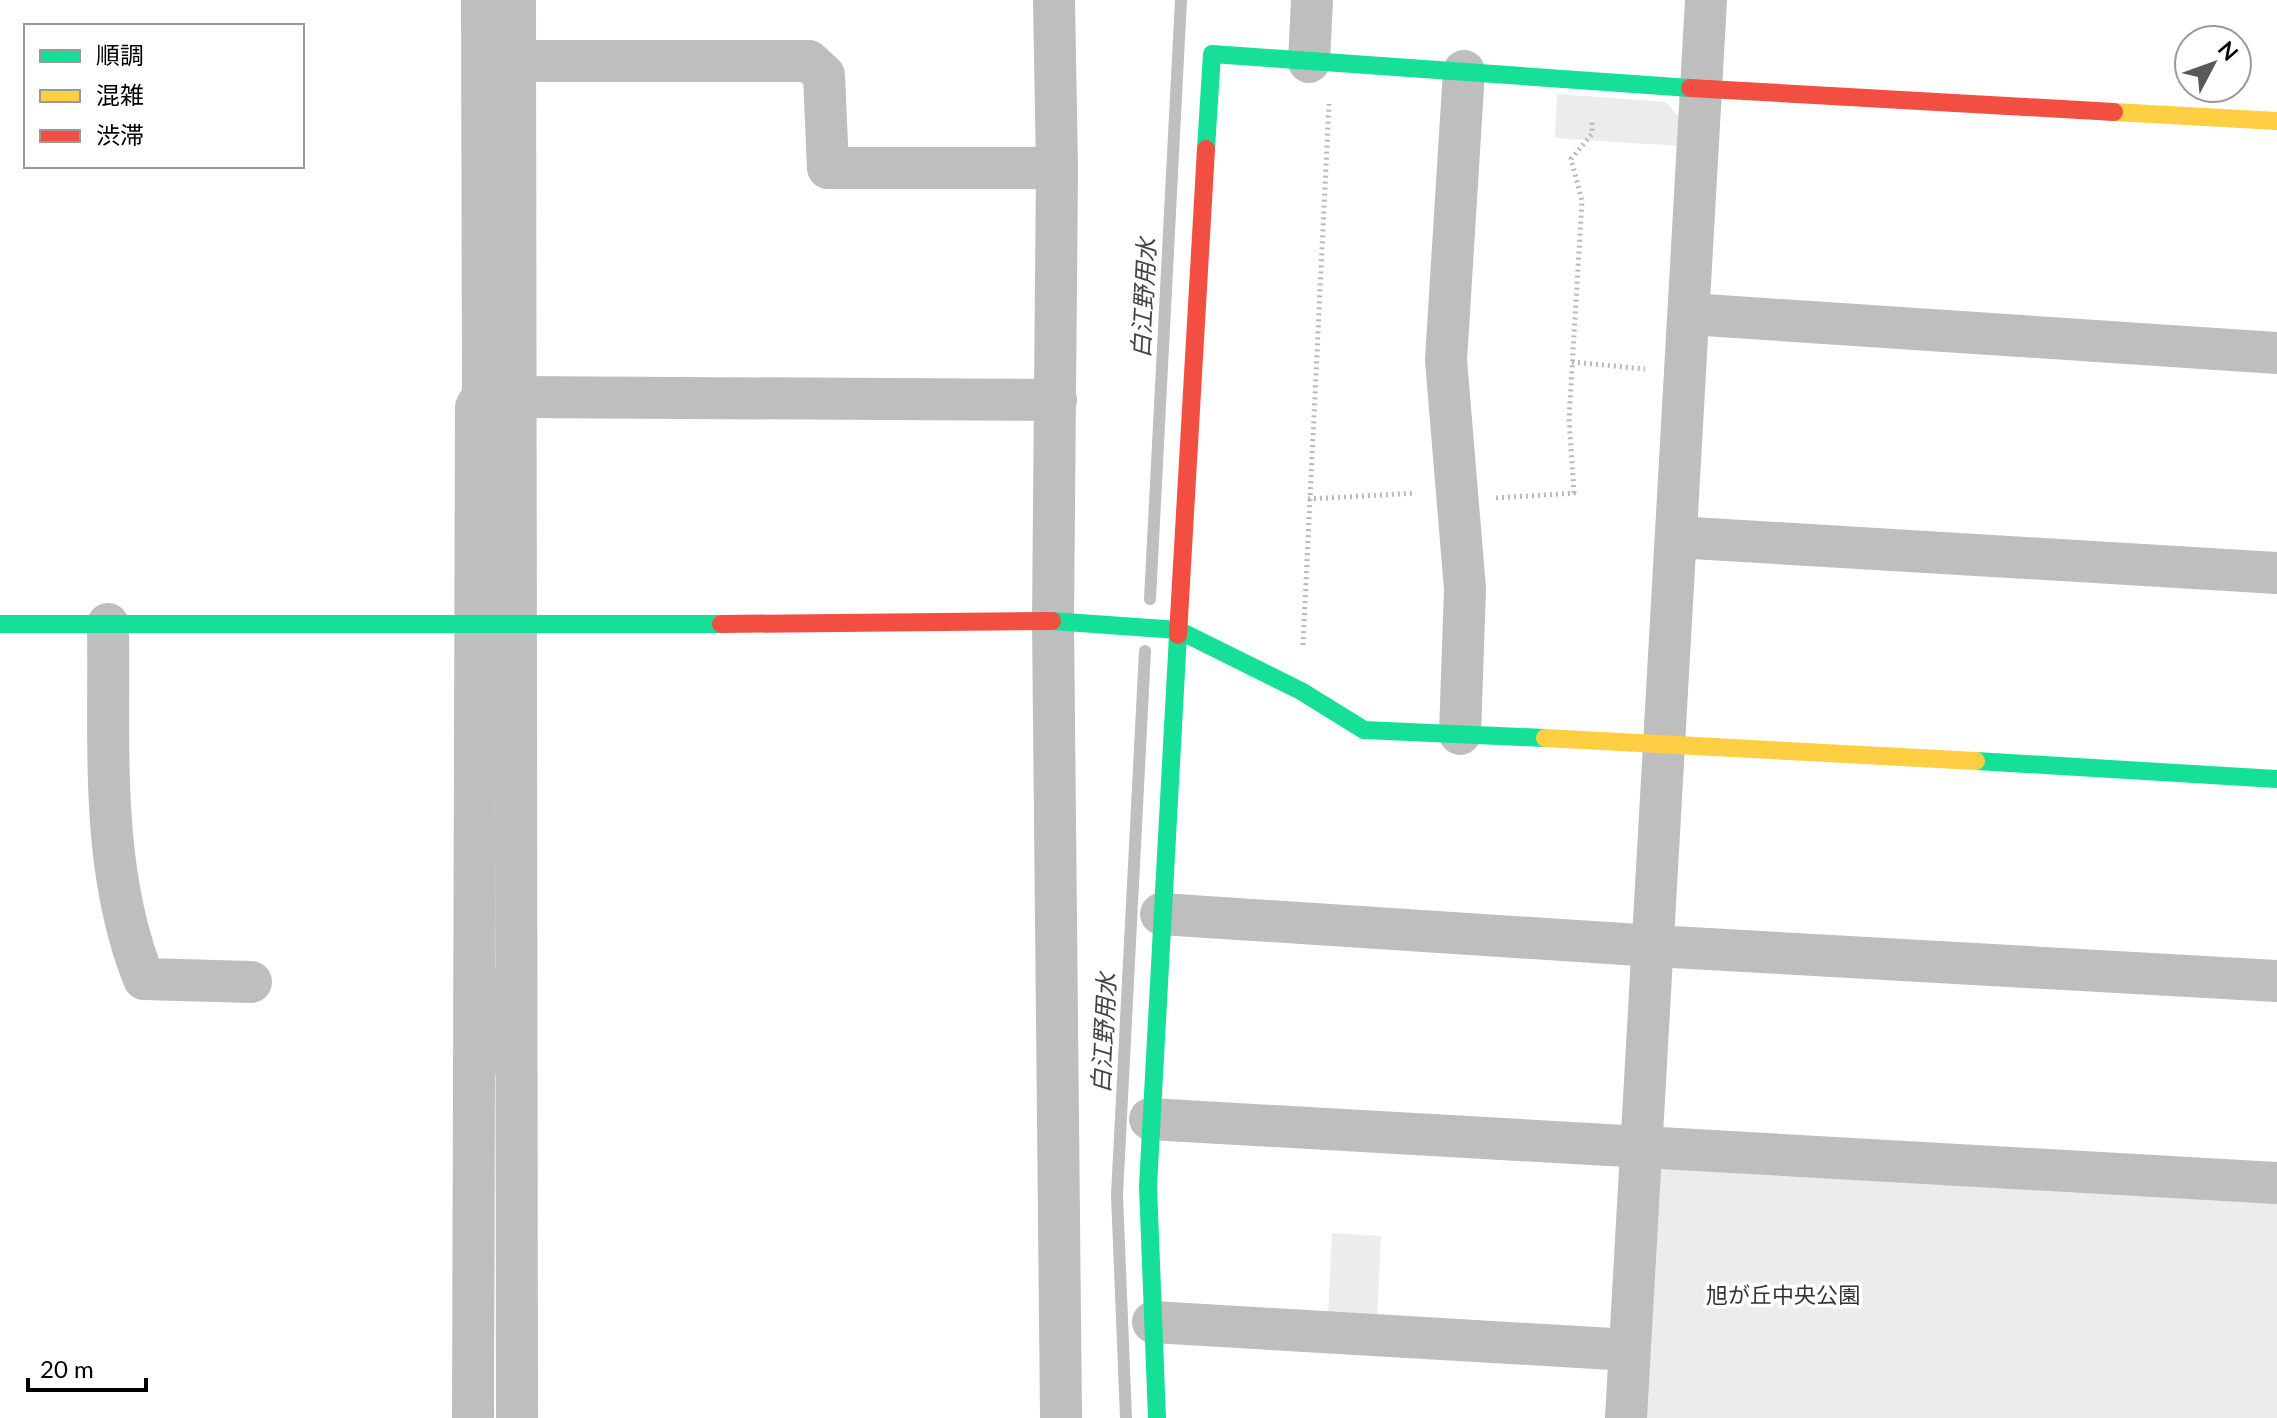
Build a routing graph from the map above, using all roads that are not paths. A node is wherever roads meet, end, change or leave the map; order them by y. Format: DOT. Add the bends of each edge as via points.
graph roads {
  1 [pos="482,0"];
  2 [pos="515,0"];
  3 [pos="1054,0"];
  4 [pos="1312,0"];
  5 [pos="1706,0"];
  6 [pos="514,61"];
  7 [pos="1320,62"];
  8 [pos="1464,71"];
  9 [pos="1702,89"];
  10 [pos="2277,121"];
  11 [pos="1057,168"];
  12 [pos="1690,314"];
  13 [pos="2277,353"];
  14 [pos="514,397"];
  15 [pos="1056,400"];
  16 [pos="1676,537"];
  17 [pos="2277,573"];
  18 [pos="1053,621"];
  19 [pos="0,624"];
  20 [pos="108,624"];
  21 [pos="496,626"];
  22 [pos="1178,630"];
  23 [pos="1460,734"];
  24 [pos="1665,743"];
  25 [pos="2277,779"];
  26 [pos="1161,914"];
  27 [pos="1654,946"];
  28 [pos="2277,981"];
  29 [pos="251,982"];
  30 [pos="1150,1119"];
  31 [pos="1643,1145"];
  32 [pos="2277,1183"];
  33 [pos="1153,1322"];
  34 [pos="1629,1350"];
  35 [pos="473,1418"];
  36 [pos="517,1418"];
  37 [pos="1061,1418"];
  38 [pos="1157,1418"];
  39 [pos="1626,1418"];
  1 -- 21 [label="street" via="483,395 476,407"];
  2 -- 6 [label="street"];
  3 -- 11 [label="street"];
  4 -- 7 [label="street"];
  5 -- 9 [label="street"];
  6 -- 11 [label="street" via="809,61 824,75 828,168"];
  6 -- 14 [label="street"];
  7 -- 8 [label="street"];
  7 -- 22 [label="street" via="1212,54"];
  8 -- 9 [label="street"];
  8 -- 23 [label="street" via="1446,360 1465,589"];
  9 -- 10 [label="street"];
  9 -- 12 [label="street"];
  11 -- 15 [label="street"];
  12 -- 13 [label="street"];
  12 -- 16 [label="street"];
  14 -- 15 [label="street"];
  14 -- 21 [label="street"];
  15 -- 18 [label="street"];
  16 -- 17 [label="street"];
  16 -- 24 [label="street"];
  18 -- 21 [label="street"];
  18 -- 22 [label="street"];
  18 -- 37 [label="street"];
  19 -- 20 [label="street"];
  20 -- 21 [label="street"];
  20 -- 29 [label="street" via="112,851 136,960 144,979"];
  21 -- 35 [label="street"];
  21 -- 36 [label="street"];
  22 -- 23 [label="street" via="1301,691 1364,730"];
  22 -- 26 [label="street"];
  23 -- 24 [label="street"];
  24 -- 25 [label="street"];
  24 -- 27 [label="street"];
  26 -- 27 [label="street"];
  26 -- 30 [label="street"];
  27 -- 28 [label="street"];
  27 -- 31 [label="street"];
  30 -- 31 [label="street"];
  30 -- 33 [label="street"];
  31 -- 32 [label="street"];
  31 -- 34 [label="street"];
  33 -- 34 [label="street"];
  33 -- 38 [label="street"];
  34 -- 39 [label="street"];
}
